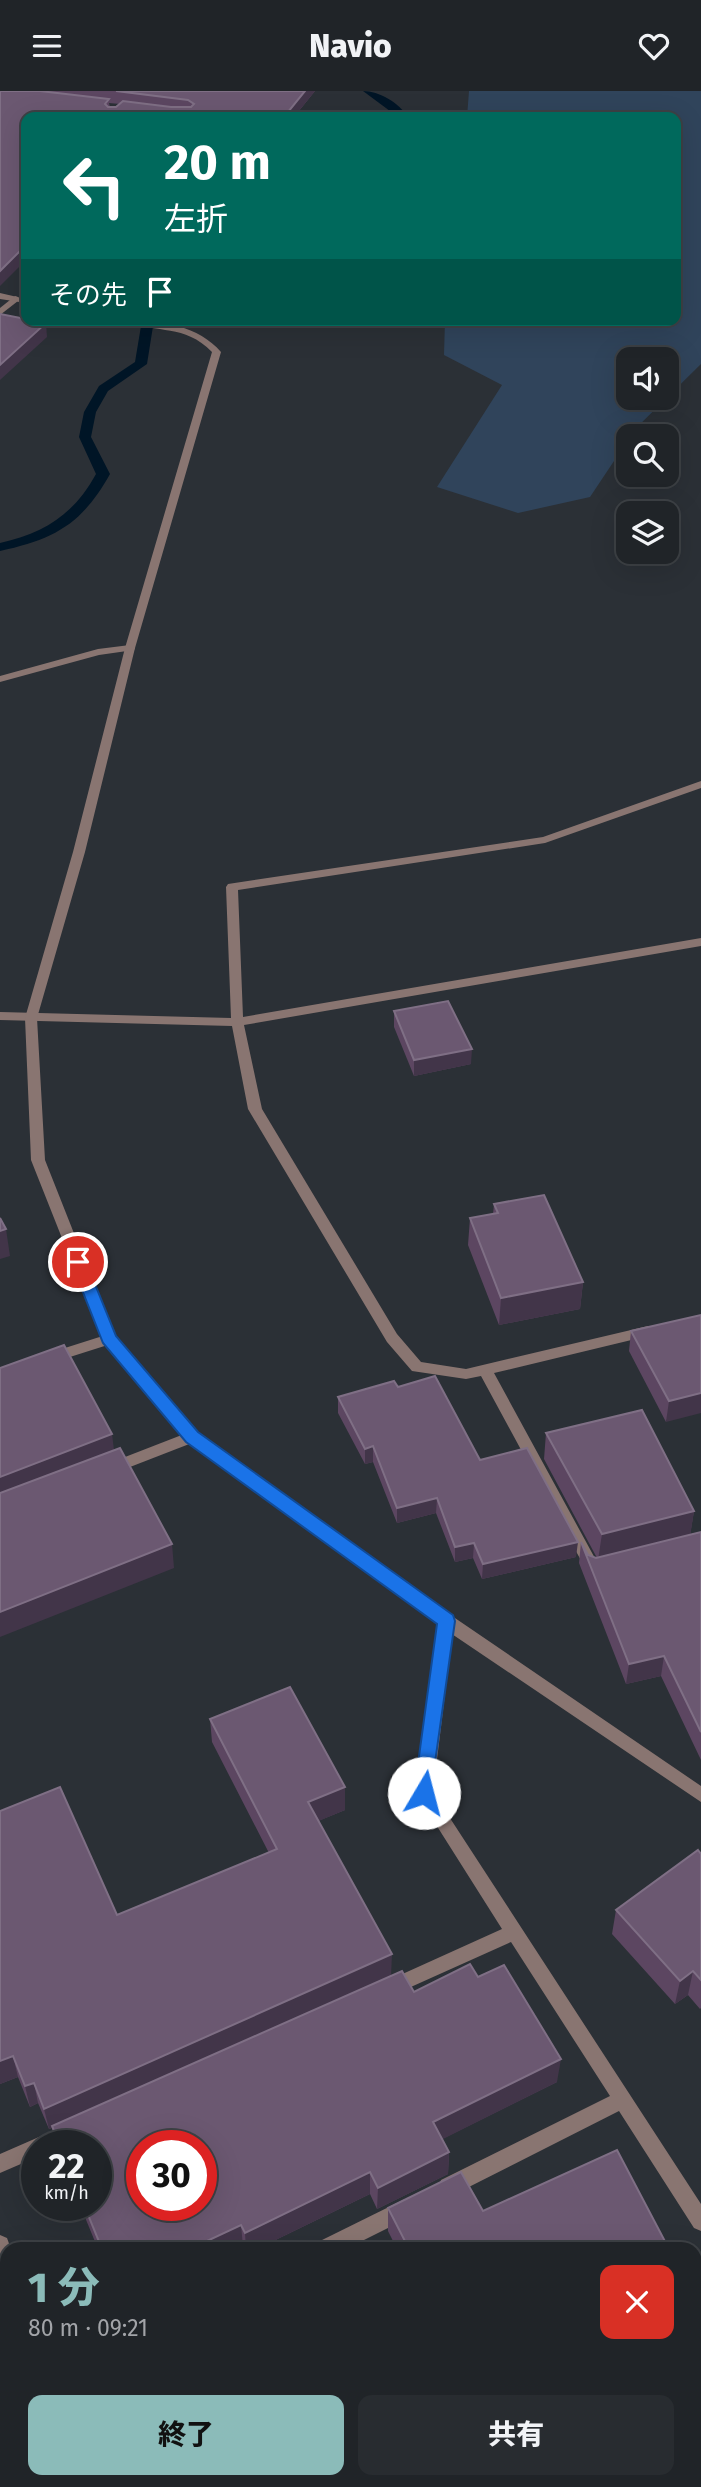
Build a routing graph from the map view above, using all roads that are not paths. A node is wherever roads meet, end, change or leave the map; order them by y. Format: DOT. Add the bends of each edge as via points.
graph roads {
  1 [pos="0,296"];
  2 [pos="15,299"];
  3 [pos="21,300"];
  4 [pos="0,312"];
  5 [pos="165,326"];
  6 [pos="130,648"];
  7 [pos="0,679"];
  8 [pos="701,783"];
  9 [pos="701,942"];
  10 [pos="0,1016"];
  11 [pos="31,1018"];
  12 [pos="237,1022"];
  13 [pos="660,1328"];
  14 [pos="109,1339"];
  15 [pos="36,1363"];
  16 [pos="485,1369"];
  17 [pos="192,1437"];
  18 [pos="103,1472"];
  19 [pos="607,1567"];
  20 [pos="446,1621"];
  21 [pos="701,1795"];
  22 [pos="513,1933"];
  23 [pos="373,1996"];
  24 [pos="621,2100"];
  25 [pos="92,2123"];
  26 [pos="76,2130"];
  27 [pos="21,2154"];
  28 [pos="0,2164"];
  29 [pos="701,2221"];
  30 [pos="339,2242"];
  1 -- 2 [label="street"];
  2 -- 3 [label="street"];
  2 -- 4 [label="street"];
  5 -- 6 [label="street" via="208,340 217,352"];
  6 -- 7 [label="street" via="98,652"];
  6 -- 11 [label="street"];
  8 -- 12 [label="street" via="545,840 232,887"];
  9 -- 12 [label="street"];
  10 -- 11 [label="street"];
  11 -- 12 [label="street"];
  11 -- 14 [label="street" via="38,1160"];
  12 -- 16 [label="street" via="255,1109 392,1338 417,1367 466,1374"];
  13 -- 16 [label="street"];
  14 -- 15 [label="street"];
  14 -- 17 [label="street"];
  16 -- 19 [label="street" via="593,1570"];
  17 -- 18 [label="street"];
  17 -- 20 [label="street"];
  20 -- 21 [label="street"];
  20 -- 22 [label="street" via="424,1793"];
  22 -- 23 [label="street"];
  22 -- 24 [label="street"];
  24 -- 29 [label="street"];
  24 -- 30 [label="street"];
  25 -- 26 [label="street"];
  27 -- 28 [label="street"];
}
